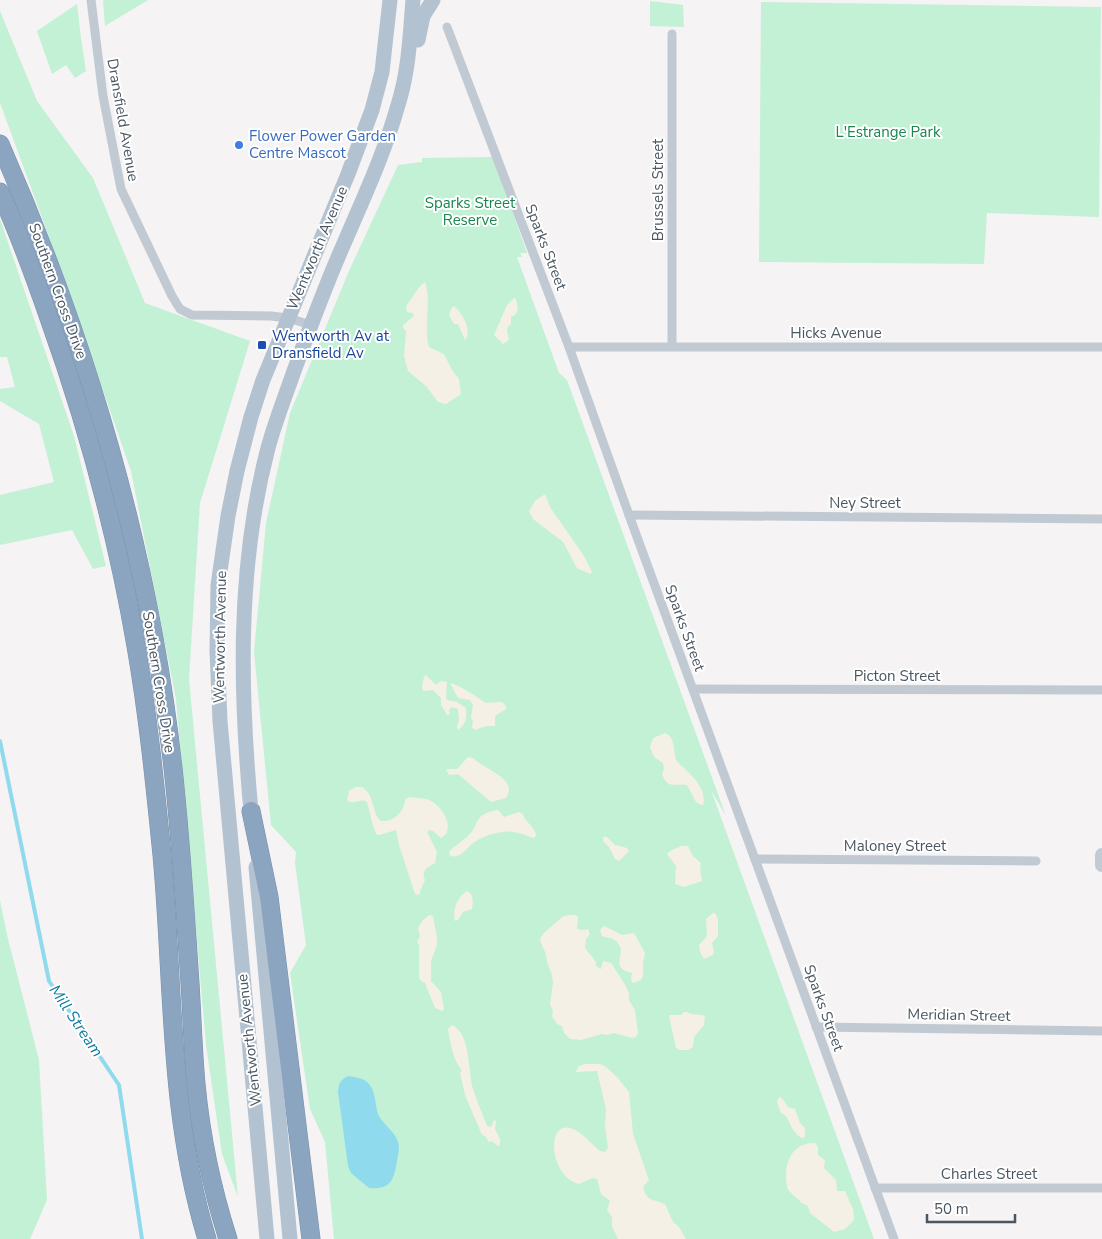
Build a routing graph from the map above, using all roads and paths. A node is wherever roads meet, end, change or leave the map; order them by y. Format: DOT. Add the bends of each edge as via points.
graph roads {
  1 [pos="91,0"];
  2 [pos="390,0"];
  3 [pos="413,0"];
  4 [pos="433,0"];
  5 [pos="447,27"];
  6 [pos="672,34"];
  7 [pos="406,76"];
  8 [pos="0,144"];
  9 [pos="0,192"];
  10 [pos="288,318"];
  11 [pos="311,325"];
  12 [pos="672,346"];
  13 [pos="569,347"];
  14 [pos="1102,347"];
  15 [pos="629,515"];
  16 [pos="1102,519"];
  17 [pos="693,689"];
  18 [pos="1102,690"];
  19 [pos="251,811"];
  20 [pos="1102,855"];
  21 [pos="755,859"];
  22 [pos="1036,861"];
  23 [pos="1102,864"];
  24 [pos="816,1027"];
  25 [pos="1102,1031"];
  26 [pos="876,1188"];
  27 [pos="1102,1188"];
  28 [pos="207,1239"];
  29 [pos="228,1239"];
  30 [pos="267,1239"];
  31 [pos="290,1239"];
  32 [pos="311,1239"];
  33 [pos="894,1239"];
  1 -- 10 [label="street, Dransfield Avenue" via="103,96 121,190 180,309 192,315"];
  2 -- 10 [label="main road, Wentworth Avenue" via="382,72 372,110"];
  3 -- 7 [label="main road, Wentworth Avenue"];
  4 -- 7 [label="main road" via="423,16"];
  5 -- 13 [label="street, Sparks Street"];
  6 -- 12 [label="street, Brussels Street"];
  7 -- 11 [label="main road, Wentworth Avenue" via="375,175"];
  8 -- 29 [label="highway, Southern Cross Drive" via="62,296 92,385 143,585 163,690 173,768 196,1085 206,1155"];
  9 -- 28 [label="highway, Southern Cross Drive" via="66,365 114,540 136,644 151,746 162,859 181,1122"];
  10 -- 11 [label="street, Dransfield Avenue"];
  10 -- 30 [label="main road, Wentworth Avenue" via="251,417 235,480 218,585 220,721"];
  11 -- 19 [label="main road, Wentworth Avenue" via="268,448 248,554 243,639"];
  12 -- 13 [label="street, Hicks Avenue"];
  12 -- 14 [label="street, Hicks Avenue"];
  13 -- 15 [label="street, Sparks Street"];
  15 -- 16 [label="street, Ney Street"];
  15 -- 17 [label="street, Sparks Street"];
  17 -- 18 [label="street, Picton Street"];
  17 -- 21 [label="street, Sparks Street"];
  19 -- 31 [label="main road, Wentworth Avenue"];
  19 -- 32 [label="highway" via="269,897"];
  20 -- 23 [label="main road"];
  21 -- 22 [label="street, Maloney Street"];
  21 -- 24 [label="street, Sparks Street"];
  24 -- 25 [label="street, Meridian Street"];
  24 -- 26 [label="street, Sparks Street"];
  26 -- 27 [label="street, Charles Street"];
  26 -- 33 [label="street, Sparks Street"];
}
